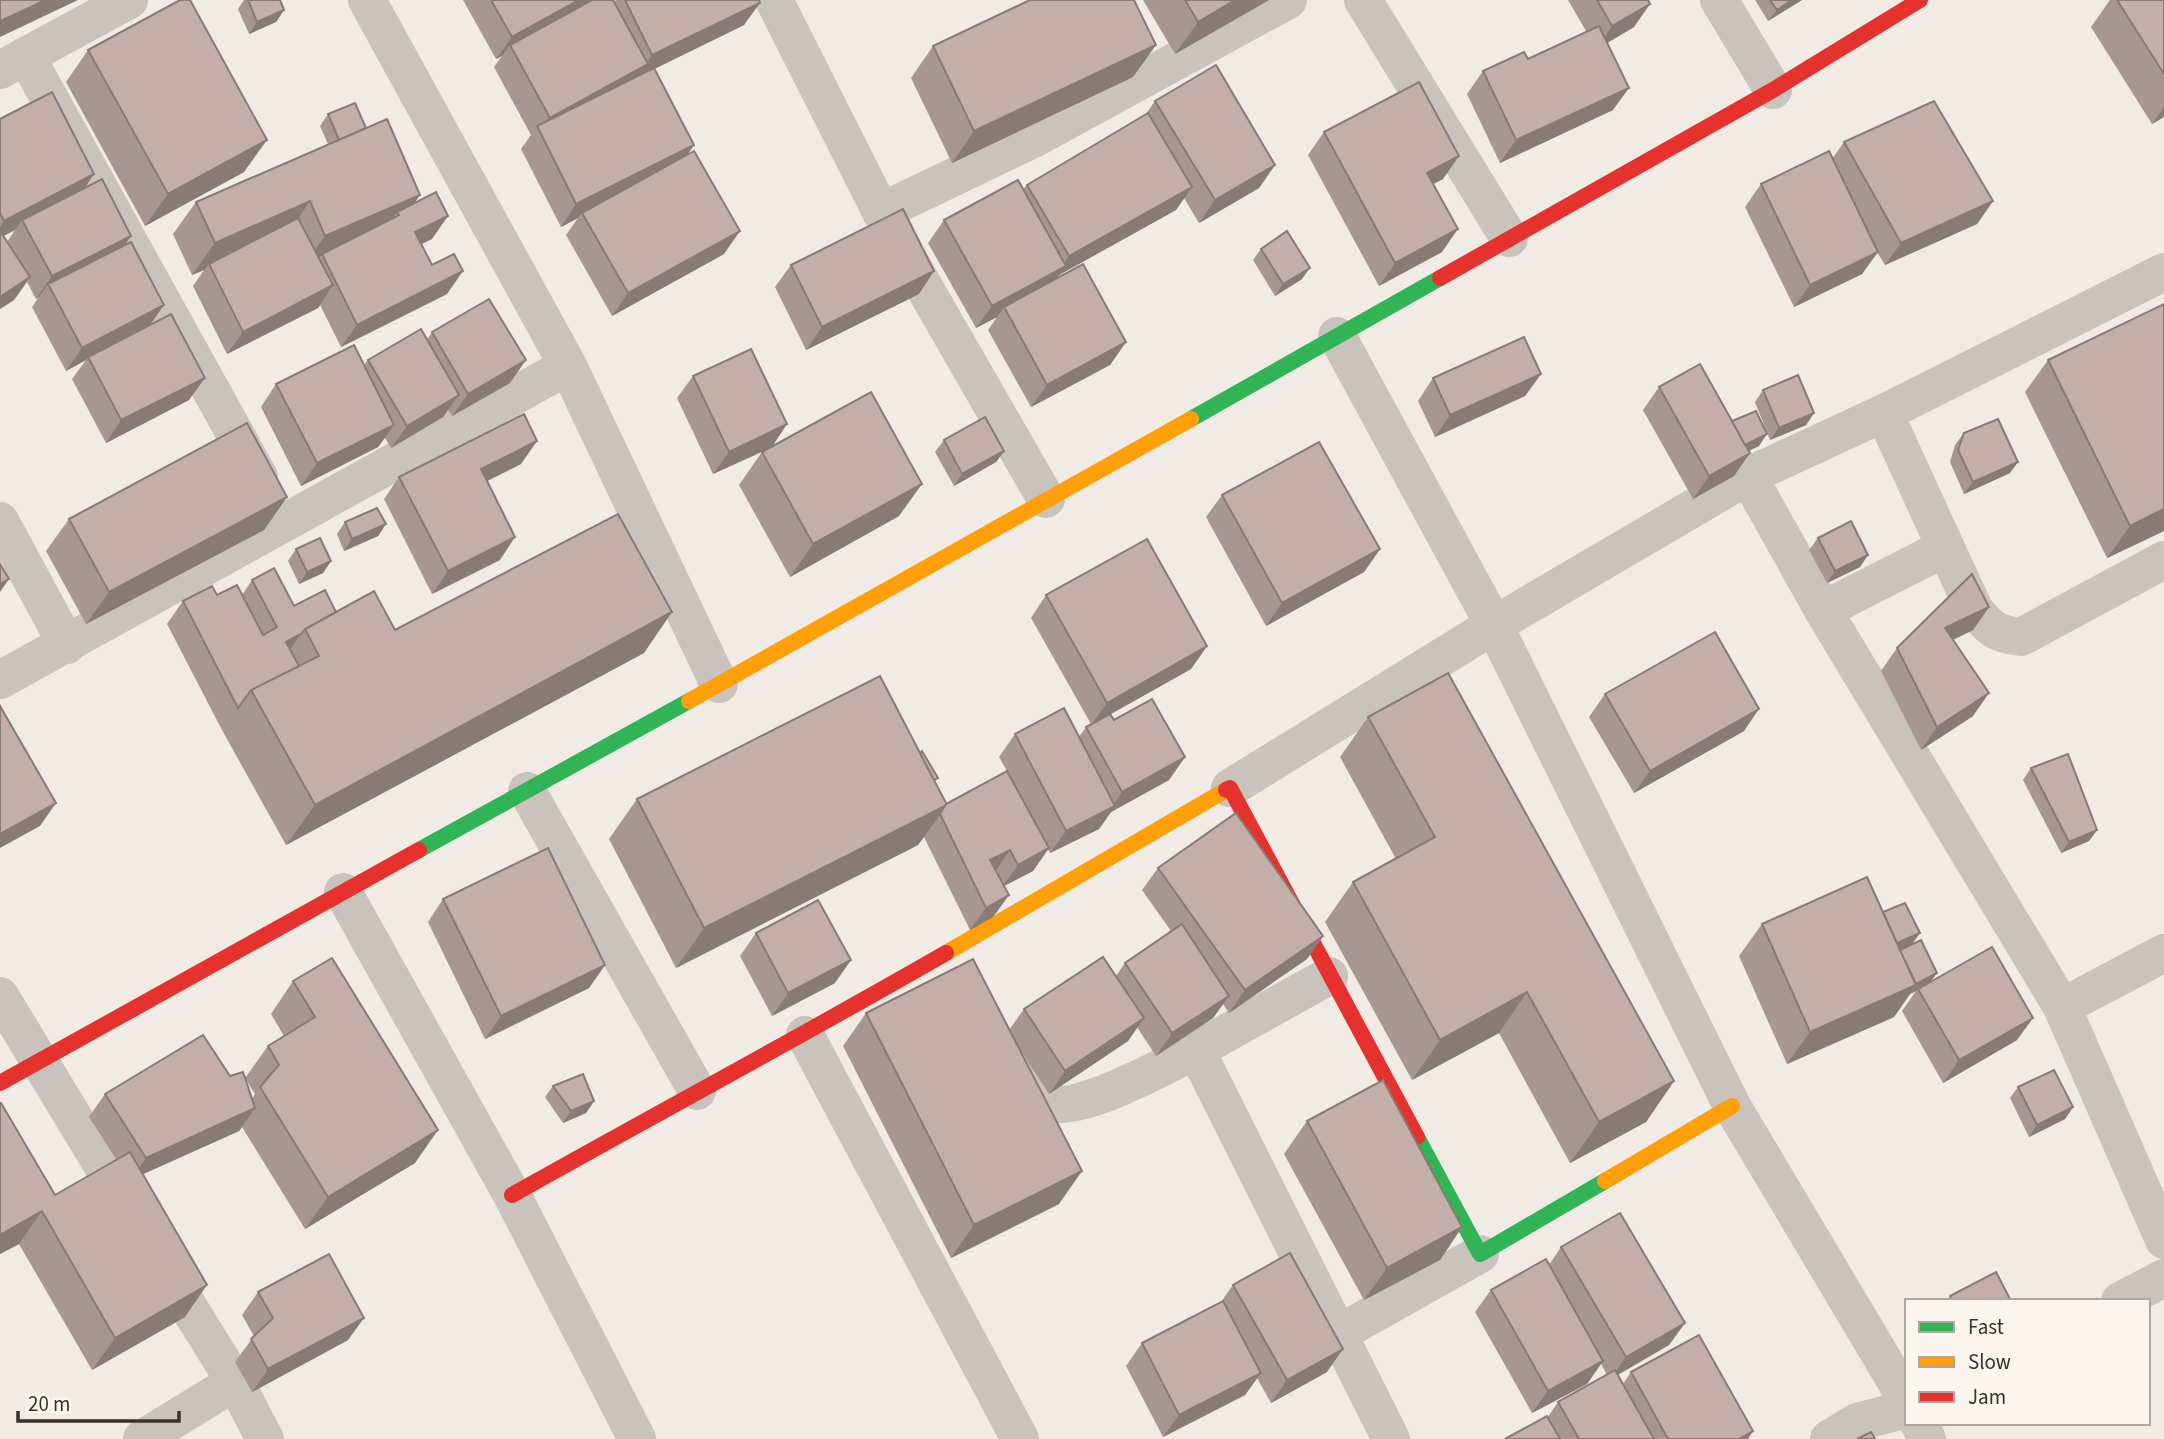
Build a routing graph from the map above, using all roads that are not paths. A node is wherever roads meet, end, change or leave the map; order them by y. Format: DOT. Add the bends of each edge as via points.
graph roads {
  1 [pos="129,0"];
  2 [pos="367,0"];
  3 [pos="1288,0"];
  4 [pos="1363,0"];
  5 [pos="1719,0"];
  6 [pos="1920,0"];
  7 [pos="776,1"];
  8 [pos="13,63"];
  9 [pos="1773,90"];
  10 [pos="881,212"];
  11 [pos="1509,238"];
  12 [pos="2164,272"];
  13 [pos="1337,336"];
  14 [pos="568,366"];
  15 [pos="1885,413"];
  16 [pos="1748,476"];
  17 [pos="1046,499"];
  18 [pos="0,521"];
  19 [pos="285,524"];
  20 [pos="1945,548"];
  21 [pos="2164,560"];
  22 [pos="1822,610"];
  23 [pos="1494,625"];
  24 [pos="67,645"];
  25 [pos="0,680"];
  26 [pos="719,684"];
  27 [pos="1230,788"];
  28 [pos="527,791"];
  29 [pos="343,892"];
  30 [pos="957,948"];
  31 [pos="2164,953"];
  32 [pos="1329,975"];
  33 [pos="974,983"];
  34 [pos="0,996"];
  35 [pos="2062,1007"];
  36 [pos="997,1031"];
  37 [pos="805,1035"];
  38 [pos="1196,1050"];
  39 [pos="38,1062"];
  40 [pos="0,1083"];
  41 [pos="697,1091"];
  42 [pos="1731,1106"];
  43 [pos="512,1195"];
  44 [pos="2164,1240"];
  45 [pos="1480,1254"];
  46 [pos="2164,1278"];
  47 [pos="2124,1299"];
  48 [pos="1338,1334"];
  49 [pos="234,1382"];
  50 [pos="1905,1397"];
  51 [pos="1905,1410"];
  52 [pos="142,1439"];
  53 [pos="265,1439"];
  54 [pos="637,1439"];
  55 [pos="1020,1439"];
  56 [pos="1391,1439"];
  57 [pos="1829,1439"];
  1 -- 8 [label="street"];
  2 -- 14 [label="street"];
  3 -- 10 [label="street" via="1035,138"];
  4 -- 11 [label="street"];
  5 -- 9 [label="street"];
  6 -- 9 [label="street"];
  7 -- 10 [label="street"];
  8 -- 19 [label="street"];
  9 -- 11 [label="street"];
  10 -- 17 [label="street"];
  11 -- 13 [label="street"];
  12 -- 15 [label="street"];
  13 -- 17 [label="street"];
  13 -- 23 [label="street"];
  14 -- 19 [label="street"];
  14 -- 26 [label="street"];
  15 -- 16 [label="street"];
  15 -- 20 [label="street"];
  16 -- 22 [label="street"];
  16 -- 23 [label="street"];
  17 -- 26 [label="street"];
  18 -- 24 [label="street"];
  19 -- 24 [label="street"];
  20 -- 21 [label="street" via="1974,609 1987,625 2001,634 2021,637"];
  20 -- 22 [label="street"];
  22 -- 35 [label="street"];
  23 -- 27 [label="street"];
  23 -- 42 [label="street"];
  24 -- 25 [label="street"];
  26 -- 28 [label="street"];
  27 -- 30 [label="street"];
  27 -- 32 [label="street"];
  28 -- 29 [label="street"];
  28 -- 41 [label="street"];
  29 -- 39 [label="street"];
  29 -- 43 [label="street"];
  30 -- 33 [label="street"];
  30 -- 37 [label="street"];
  31 -- 35 [label="street"];
  32 -- 38 [label="street"];
  32 -- 45 [label="street"];
  34 -- 39 [label="street"];
  35 -- 44 [label="street"];
  36 -- 38 [label="street" via="1035,1098 1057,1106 1091,1100"];
  37 -- 41 [label="street"];
  37 -- 55 [label="street"];
  38 -- 48 [label="street"];
  39 -- 40 [label="street"];
  39 -- 49 [label="street"];
  41 -- 43 [label="street"];
  42 -- 45 [label="street"];
  42 -- 50 [label="street"];
  43 -- 54 [label="street"];
  45 -- 48 [label="street"];
  46 -- 47 [label="street"];
  48 -- 56 [label="street"];
  49 -- 52 [label="street"];
  49 -- 53 [label="street"];
  51 -- 57 [label="street" via="1857,1422"];
}
